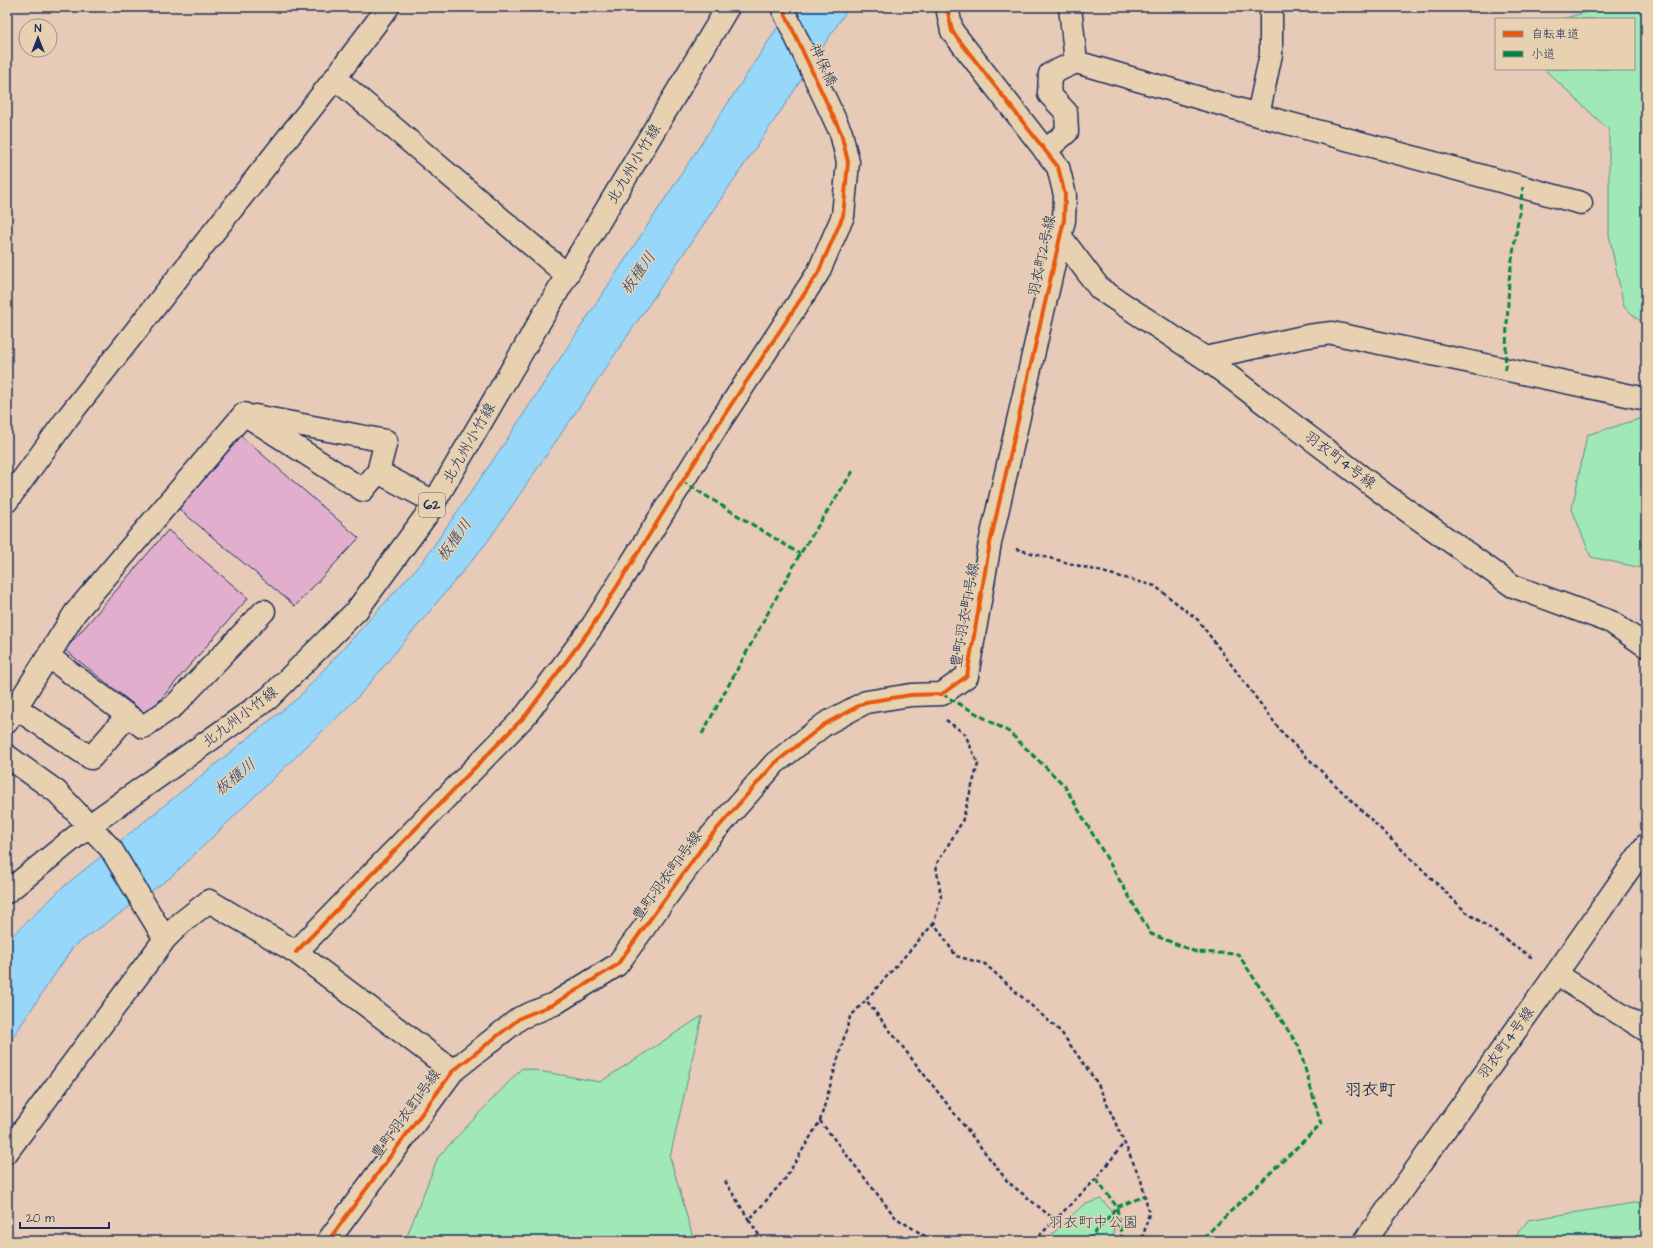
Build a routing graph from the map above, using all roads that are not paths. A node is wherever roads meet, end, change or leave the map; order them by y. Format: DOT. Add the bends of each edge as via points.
graph roads {
  1 [pos="728,7"];
  2 [pos="782,7"];
  3 [pos="947,7"];
  4 [pos="1070,7"];
  5 [pos="1270,7"];
  6 [pos="381,8"];
  7 [pos="1076,62"];
  8 [pos="335,78"];
  9 [pos="1258,115"];
  10 [pos="1045,151"];
  11 [pos="1581,202"];
  12 [pos="1060,236"];
  13 [pos="567,275"];
  14 [pos="1205,358"];
  15 [pos="1646,399"];
  16 [pos="244,414"];
  17 [pos="378,472"];
  18 [pos="7,501"];
  19 [pos="434,502"];
  20 [pos="990,542"];
  21 [pos="264,611"];
  22 [pos="1646,646"];
  23 [pos="48,656"];
  24 [pos="11,715"];
  25 [pos="127,716"];
  26 [pos="7,756"];
  27 [pos="90,825"];
  28 [pos="1646,845"];
  29 [pos="7,892"];
  30 [pos="165,939"];
  31 [pos="296,952"];
  32 [pos="1556,974"];
  33 [pos="1646,1030"];
  34 [pos="453,1071"];
  35 [pos="7,1152"];
  36 [pos="328,1241"];
  37 [pos="1366,1241"];
  1 -- 13 [label="street, 北九州小竹線 / 62"];
  2 -- 31 [label="street, 神保橋" via="841,133 848,162 843,216 818,273 720,420 591,628 526,715"];
  3 -- 10 [label="street, 羽衣町2号線" via="952,31"];
  4 -- 7 [label="street"];
  5 -- 9 [label="street" via="1270,54"];
  6 -- 8 [label="street"];
  7 -- 9 [label="street"];
  7 -- 10 [label="street" via="1050,74 1049,94 1066,112 1067,132"];
  8 -- 13 [label="street"];
  8 -- 18 [label="street" via="68,417"];
  9 -- 11 [label="street"];
  10 -- 12 [label="street, 羽衣町2号線" via="1058,167 1065,195 1064,220"];
  12 -- 14 [label="street, 羽衣町4号線" via="1100,288"];
  12 -- 20 [label="street, 羽衣町2号線"];
  13 -- 19 [label="street, 北九州小竹線 / 62"];
  14 -- 15 [label="street" via="1332,333"];
  14 -- 22 [label="street, 羽衣町4号線" via="1384,494 1513,586 1611,622"];
  16 -- 17 [label="street" via="363,490"];
  16 -- 17 [label="street" via="386,441"];
  16 -- 23 [label="street" via="75,613"];
  17 -- 19 [label="street"];
  19 -- 27 [label="street, 北九州小竹線 / 62" via="357,610 269,698"];
  20 -- 34 [label="street, 豊町羽衣町1号線" via="967,676 942,694 912,695 866,702 825,724 775,763 709,838 617,965 554,1004 520,1018"];
  21 -- 25 [label="street" via="174,706 143,727"];
  23 -- 24 [label="street"];
  23 -- 25 [label="street"];
  24 -- 25 [label="street" via="90,758"];
  26 -- 27 [label="street" via="57,792"];
  27 -- 29 [label="street, 北九州小竹線 / 62"];
  27 -- 30 [label="street" via="111,849"];
  28 -- 32 [label="street, 羽衣町4号線"];
  30 -- 31 [label="street" via="209,901"];
  30 -- 35 [label="street"];
  31 -- 34 [label="street"];
  32 -- 33 [label="street"];
  32 -- 37 [label="street, 羽衣町4号線"];
  34 -- 36 [label="street, 豊町羽衣町1号線"];
}
